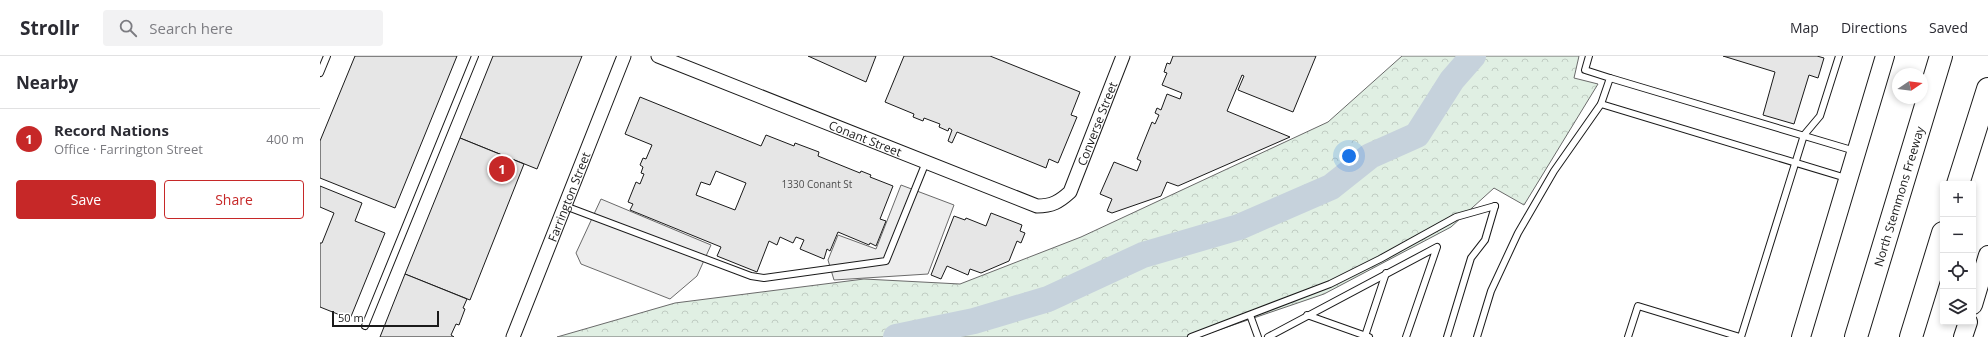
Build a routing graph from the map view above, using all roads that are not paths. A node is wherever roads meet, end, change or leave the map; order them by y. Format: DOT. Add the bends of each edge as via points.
graph roads {
  1 [pos="327,56"];
  2 [pos="475,56"];
  3 [pos="624,56"];
  4 [pos="658,56"];
  5 [pos="1122,56"];
  6 [pos="1589,56"];
  7 [pos="1839,56"];
  8 [pos="1885,56"];
  9 [pos="1941,56"];
  10 [pos="320,73"];
  11 [pos="1610,78"];
  12 [pos="1988,89"];
  13 [pos="1601,104"];
  14 [pos="1804,135"];
  15 [pos="1856,151"];
  16 [pos="926,162"];
  17 [pos="1796,163"];
  18 [pos="1848,178"];
  19 [pos="1959,181"];
  20 [pos="1070,192"];
  21 [pos="565,206"];
  22 [pos="1940,243"];
  23 [pos="1988,255"];
  24 [pos="1386,273"];
  25 [pos="1976,295"];
  26 [pos="1250,315"];
  27 [pos="1307,316"];
  28 [pos="1967,325"];
  29 [pos="365,326"];
  30 [pos="1367,336"];
  31 [pos="512,337"];
  32 [pos="1191,337"];
  33 [pos="1258,337"];
  34 [pos="1268,337"];
  35 [pos="1406,337"];
  36 [pos="1447,337"];
  37 [pos="1477,337"];
  38 [pos="1628,337"];
  39 [pos="1740,337"];
  40 [pos="1801,337"];
  41 [pos="1856,337"];
  42 [pos="1911,337"];
  43 [pos="1964,337"];
  1 -- 10 [label="lane"];
  2 -- 29 [label="lane"];
  3 -- 21 [label="street, Farrington Street"];
  4 -- 16 [label="street, Conant Street"];
  5 -- 20 [label="street, Converse Street"];
  6 -- 11 [label="lane" via="1585,70"];
  7 -- 14 [label="lane" via="1820,116"];
  8 -- 15 [label="main road"];
  9 -- 41 [label="highway, North Stemmons Freeway"];
  11 -- 13 [label="lane"];
  11 -- 14 [label="lane"];
  12 -- 19 [label="highway"];
  13 -- 17 [label="lane"];
  13 -- 37 [label="lane" via="1576,137 1518,233 1491,291"];
  14 -- 15 [label="lane"];
  14 -- 17 [label="lane"];
  15 -- 18 [label="main road"];
  16 -- 20 [label="street, Conant Street" via="1038,206 1050,206"];
  16 -- 21 [label="lane" via="886,260 764,278 751,276"];
  17 -- 18 [label="lane"];
  17 -- 39 [label="lane"];
  18 -- 40 [label="main road"];
  21 -- 31 [label="street, Farrington Street"];
  22 -- 42 [label="highway"];
  23 -- 25 [label="main road"];
  24 -- 27 [label="lane"];
  24 -- 30 [label="lane"];
  24 -- 35 [label="lane" via="1438,247"];
  26 -- 32 [label="lane"];
  26 -- 33 [label="lane"];
  26 -- 36 [label="lane" via="1330,284 1456,217 1495,206 1485,240 1471,258"];
  27 -- 30 [label="lane"];
  27 -- 34 [label="lane"];
  28 -- 43 [label="main road"];
  38 -- 39 [label="lane" via="1638,306"];
}
